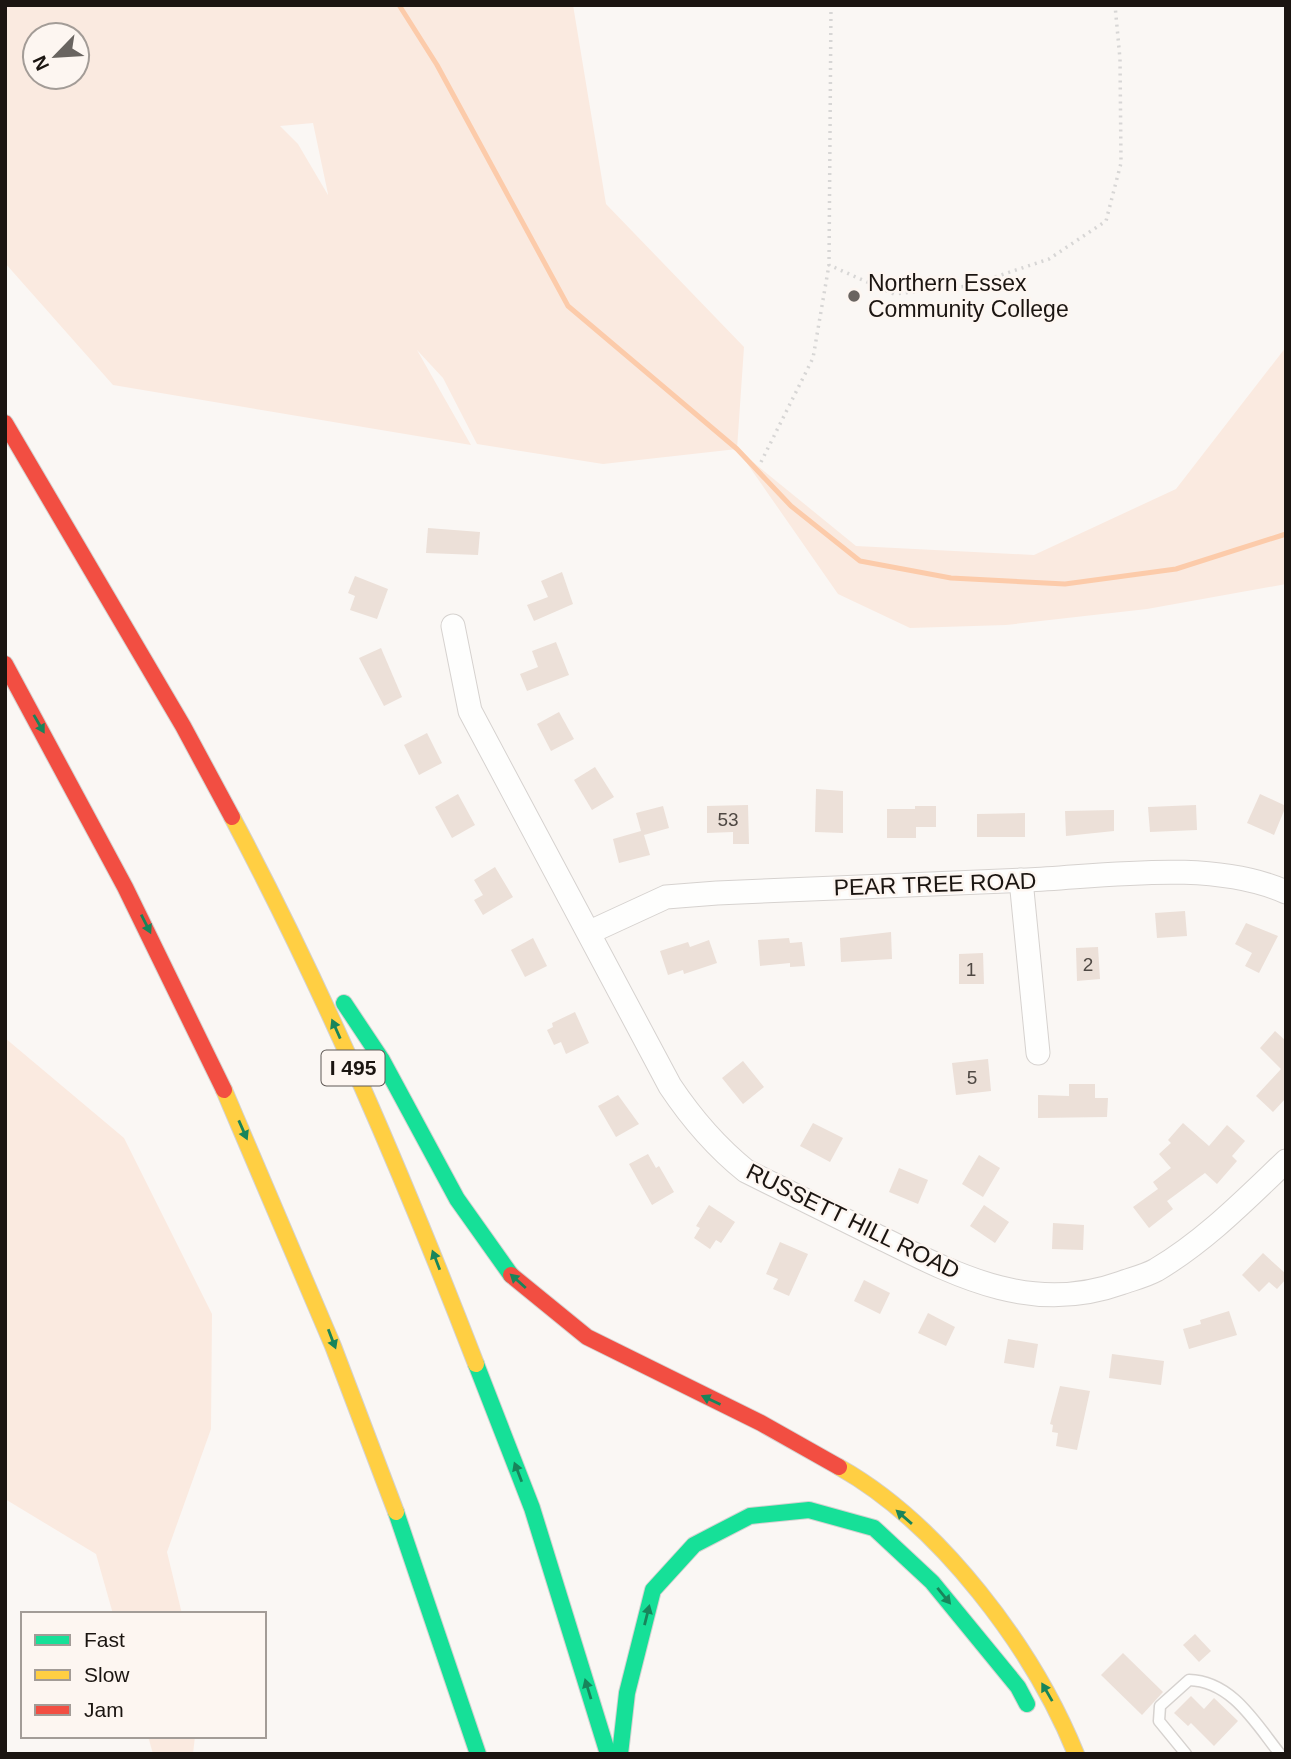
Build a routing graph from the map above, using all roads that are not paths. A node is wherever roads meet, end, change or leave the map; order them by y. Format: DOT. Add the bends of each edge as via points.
graph roads {
  1 [pos="5,424"];
  2 [pos="453,626"];
  3 [pos="5,664"];
  4 [pos="1021,880"];
  5 [pos="1286,892"];
  6 [pos="274,897"];
  7 [pos="590,932"];
  8 [pos="1038,1053"];
  9 [pos="1286,1161"];
  10 [pos="1034,1720"];
  11 [pos="478,1754"];
  12 [pos="608,1754"];
  13 [pos="620,1754"];
  14 [pos="1076,1754"];
  15 [pos="1186,1754"];
  16 [pos="1280,1754"];
  1 -- 6 [label="highway, I 495" via="184,726"];
  2 -- 7 [label="street, RUSSETT HILL ROAD" via="470,711"];
  3 -- 11 [label="highway, one-way" via="151,933 304,1269 379,1462"];
  4 -- 5 [label="street, PEAR TREE ROAD" via="1233,875"];
  4 -- 7 [label="street, PEAR TREE ROAD" via="666,897"];
  4 -- 8 [label="street"];
  12 -- 6 [label="highway, I 495, one-way" via="531,1508 422,1224"];
  14 -- 6 [label="highway, one-way" via="1060,1716 1018,1644 946,1553 862,1480 761,1423 587,1337 512,1276 457,1199 382,1060"];
  7 -- 9 [label="street, RUSSETT HILL ROAD" via="670,1086 693,1122 719,1150 746,1171 986,1286 1066,1296 1100,1291 1153,1272 1189,1248"];
  13 -- 10 [label="highway, one-way" via="627,1693 653,1590 694,1545 750,1516 809,1510 874,1528 932,1582 1018,1687"];
  15 -- 16 [label="lane" via="1159,1721 1160,1706 1189,1681 1204,1681 1220,1687 1243,1708"];
}
